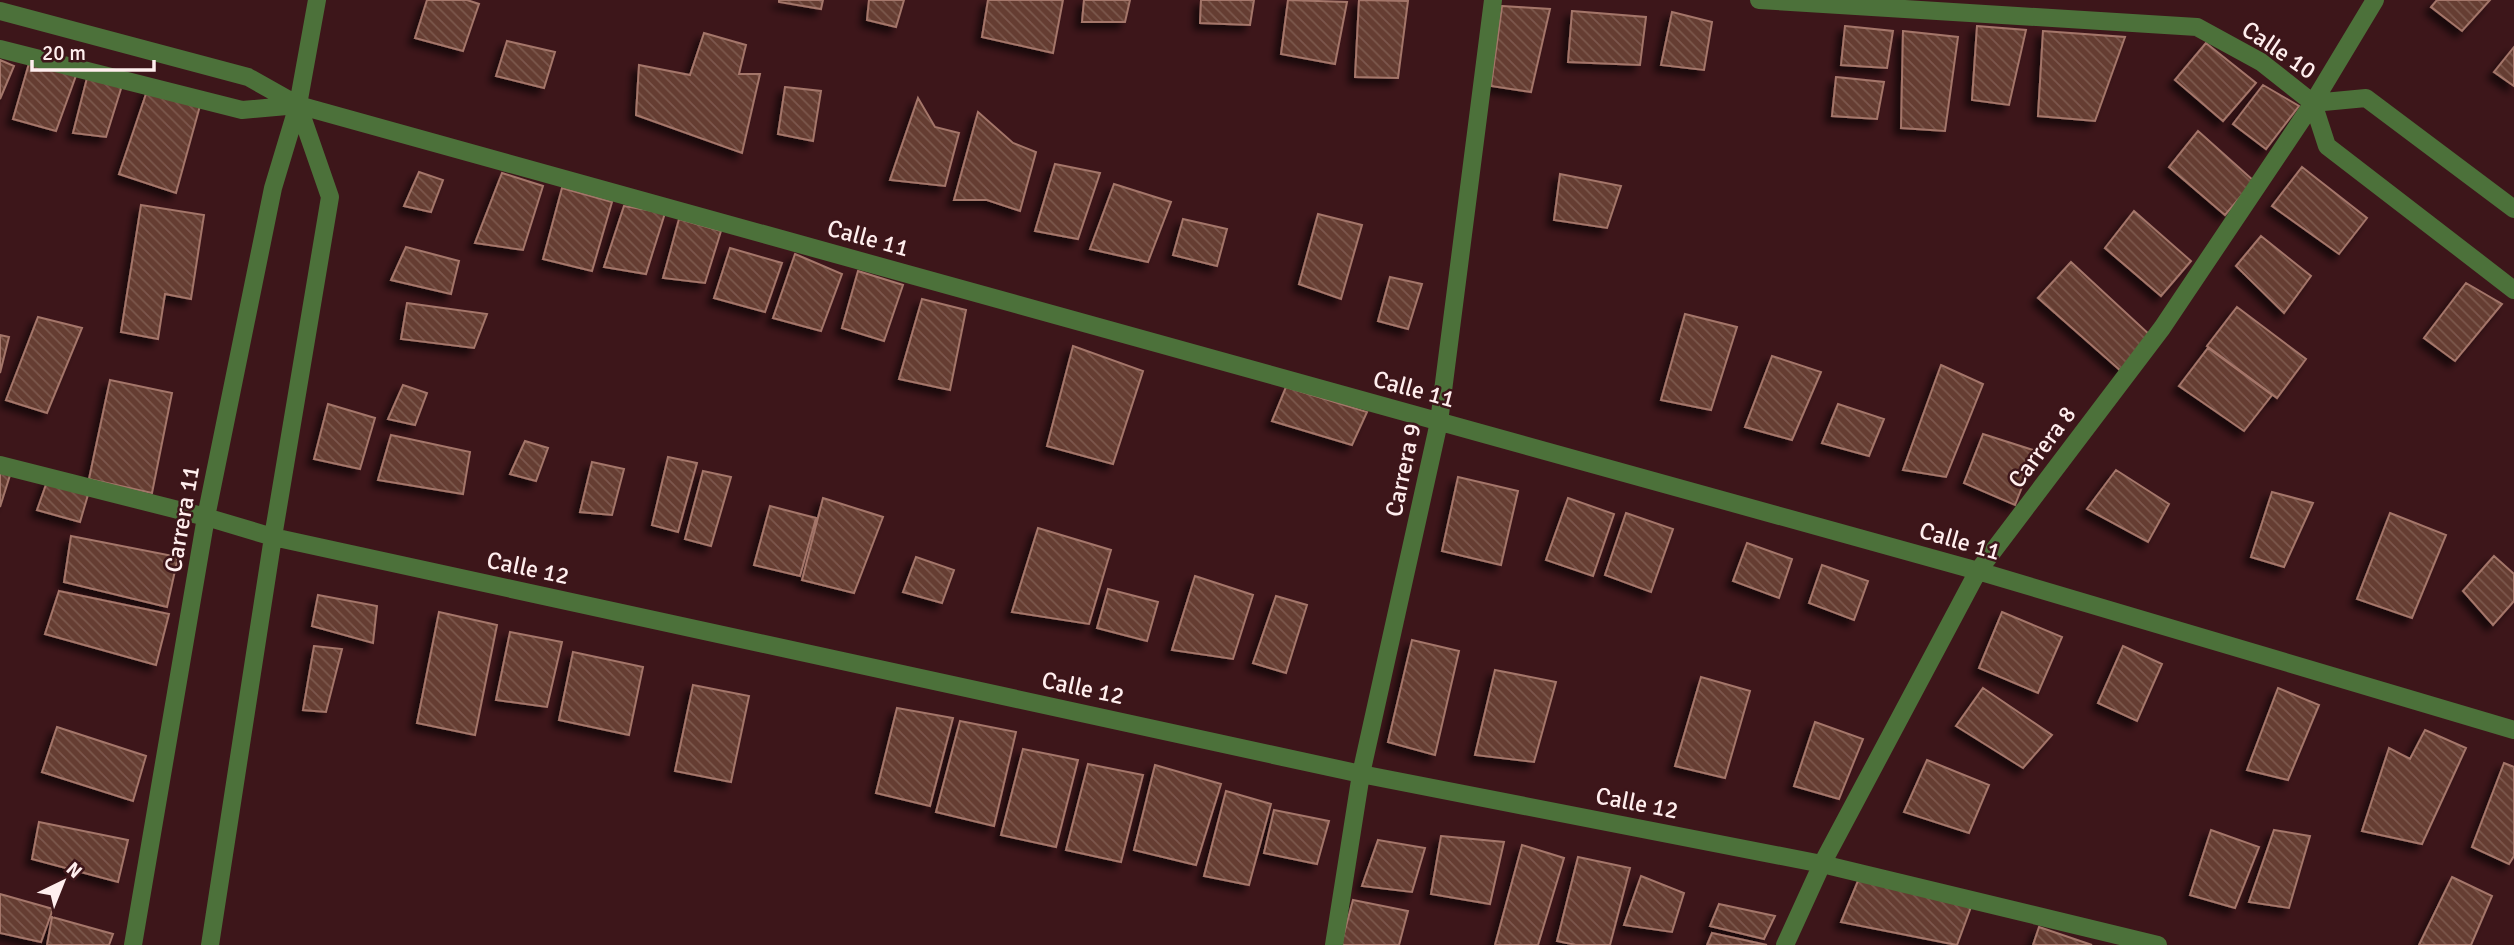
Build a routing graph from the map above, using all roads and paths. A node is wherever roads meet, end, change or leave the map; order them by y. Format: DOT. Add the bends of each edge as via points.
graph roads {
  1 [pos="317,0"];
  2 [pos="1493,0"];
  3 [pos="1759,0"];
  4 [pos="2375,0"];
  5 [pos="0,11"];
  6 [pos="0,49"];
  7 [pos="2313,103"];
  8 [pos="298,105"];
  9 [pos="2514,209"];
  10 [pos="2514,290"];
  11 [pos="1439,422"];
  12 [pos="0,465"];
  13 [pos="206,517"];
  14 [pos="272,537"];
  15 [pos="1978,571"];
  16 [pos="2514,730"];
  17 [pos="1361,774"];
  18 [pos="1822,864"];
  19 [pos="133,945"];
  20 [pos="210,945"];
  21 [pos="1334,945"];
  22 [pos="1785,945"];
  23 [pos="2158,945"];
  1 -- 8 [label="street, Carrera 11"];
  2 -- 11 [label="street, Carrera 9"];
  3 -- 7 [label="street, Calle 10" via="2197,27 2261,62"];
  4 -- 7 [label="street, Carrera 8"];
  5 -- 8 [label="street, Calle 11" via="248,77"];
  6 -- 8 [label="street, Calle 11" via="242,110"];
  7 -- 9 [label="street, Calle 10" via="2366,98"];
  7 -- 10 [label="street, Calle 10" via="2327,146"];
  7 -- 15 [label="street, Carrera 8" via="2162,328"];
  8 -- 11 [label="street, Calle 11"];
  8 -- 13 [label="street, Carrera 11" via="273,188"];
  8 -- 14 [label="street, Carrera 11" via="330,197"];
  11 -- 15 [label="street, Calle 11"];
  11 -- 17 [label="street, Carrera 9"];
  12 -- 13 [label="street, Calle 12"];
  13 -- 14 [label="street, Calle 12"];
  13 -- 19 [label="street, Carrera 11"];
  14 -- 17 [label="street, Calle 12"];
  14 -- 20 [label="street, Carrera 11"];
  15 -- 16 [label="street, Calle 11"];
  15 -- 18 [label="street, Carrera 8"];
  17 -- 18 [label="street, Calle 12"];
  17 -- 21 [label="street, Carrera 9"];
  18 -- 22 [label="street, Carrera 8"];
  18 -- 23 [label="street, Calle 12"];
}
